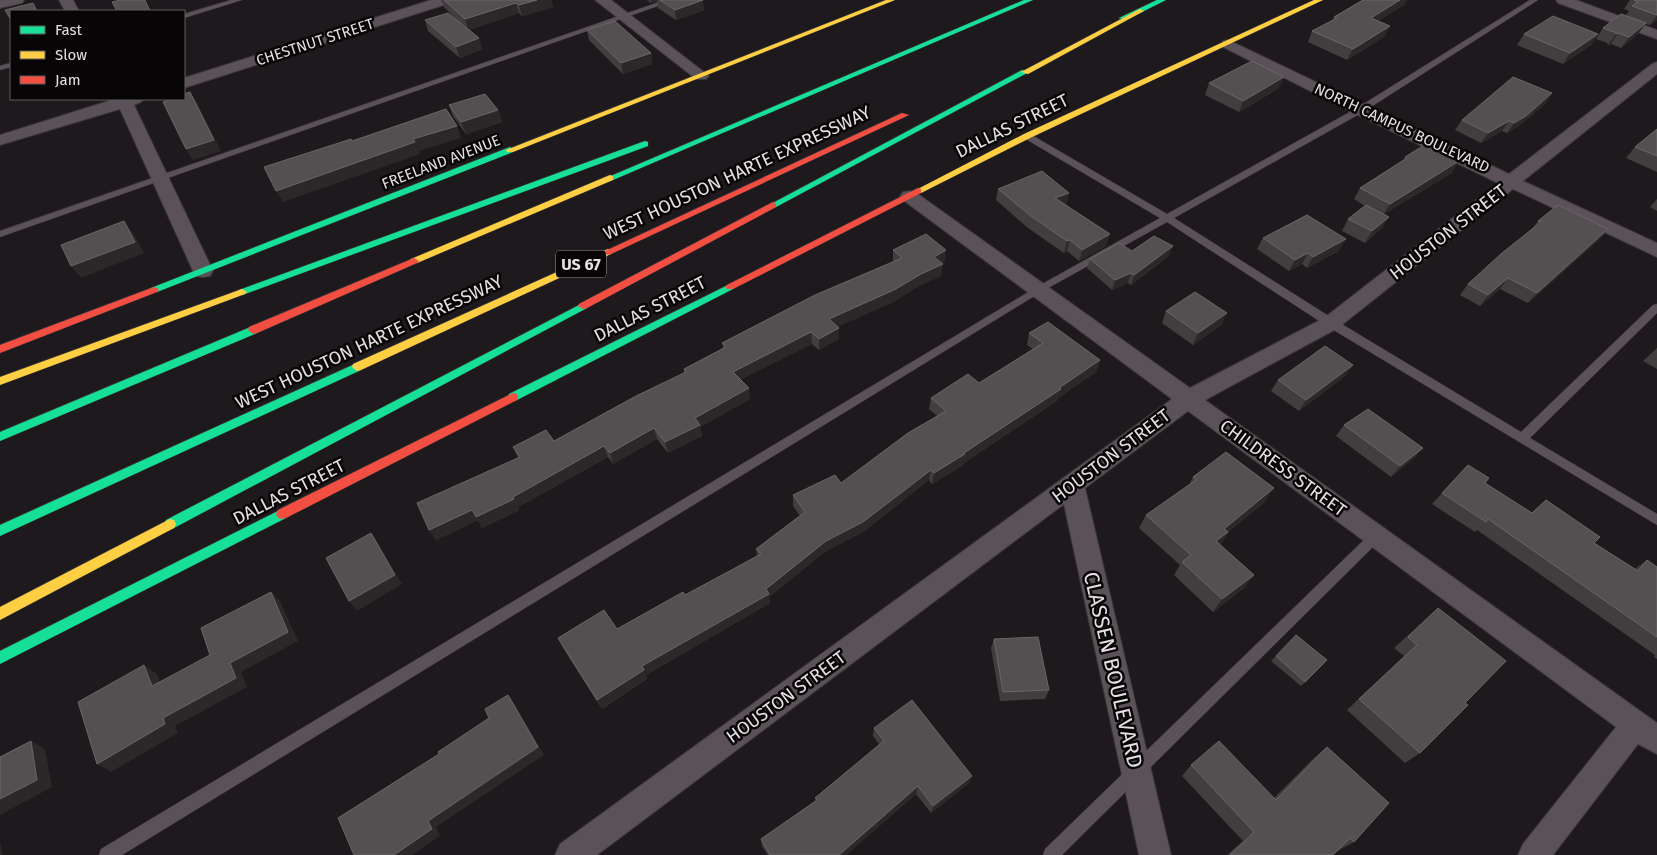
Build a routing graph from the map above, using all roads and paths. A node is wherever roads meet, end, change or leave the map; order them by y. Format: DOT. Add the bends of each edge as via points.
graph roads {
  1 [pos="17,0"];
  2 [pos="239,0"];
  3 [pos="445,0"];
  4 [pos="602,0"];
  5 [pos="672,0"];
  6 [pos="892,0"];
  7 [pos="1030,0"];
  8 [pos="1163,0"];
  9 [pos="1320,0"];
  10 [pos="1535,0"];
  11 [pos="1563,0"];
  12 [pos="0,4"];
  13 [pos="1140,11"];
  14 [pos="185,16"];
  15 [pos="624,17"];
  16 [pos="968,25"];
  17 [pos="1657,35"];
  18 [pos="1228,44"];
  19 [pos="1657,67"];
  20 [pos="701,76"];
  21 [pos="989,78"];
  22 [pos="185,83"];
  23 [pos="128,100"];
  24 [pos="763,100"];
  25 [pos="918,110"];
  26 [pos="1360,110"];
  27 [pos="1027,136"];
  28 [pos="0,140"];
  29 [pos="652,142"];
  30 [pos="160,178"];
  31 [pos="1514,181"];
  32 [pos="909,196"];
  33 [pos="1167,218"];
  34 [pos="0,234"];
  35 [pos="1657,251"];
  36 [pos="204,271"];
  37 [pos="1038,290"];
  38 [pos="1657,307"];
  39 [pos="1331,323"];
  40 [pos="0,349"];
  41 [pos="0,381"];
  42 [pos="1188,399"];
  43 [pos="0,437"];
  44 [pos="1523,438"];
  45 [pos="1072,485"];
  46 [pos="1657,520"];
  47 [pos="0,531"];
  48 [pos="1376,536"];
  49 [pos="0,614"];
  50 [pos="0,658"];
  51 [pos="1646,732"];
  52 [pos="1136,773"];
  53 [pos="107,855"];
  54 [pos="571,855"];
  55 [pos="1051,855"];
  56 [pos="1155,855"];
  57 [pos="1534,855"];
  1 -- 12 [label="street"];
  2 -- 14 [label="lane"];
  3 -- 22 [label="street, CHESTNUT STREET"];
  4 -- 15 [label="street"];
  5 -- 15 [label="lane"];
  6 -- 20 [label="main road, FREELAND AVENUE"];
  7 -- 16 [label="main road"];
  8 -- 13 [label="main road"];
  9 -- 18 [label="main road, DALLAS STREET"];
  10 -- 26 [label="lane"];
  11 -- 17 [label="street"];
  13 -- 21 [label="main road"];
  13 -- 49 [label="main road"];
  15 -- 20 [label="street"];
  15 -- 30 [label="lane"];
  16 -- 24 [label="main road"];
  16 -- 43 [label="main road"];
  18 -- 26 [label="street, NORTH CAMPUS BOULEVARD"];
  18 -- 27 [label="main road, DALLAS STREET"];
  19 -- 31 [label="street, HOUSTON STREET"];
  20 -- 36 [label="main road, FREELAND AVENUE"];
  23 -- 28 [label="street"];
  23 -- 30 [label="street"];
  25 -- 47 [label="main road, WEST HOUSTON HARTE EXPRESSWAY / US 67"];
  26 -- 31 [label="street, NORTH CAMPUS BOULEVARD"];
  26 -- 33 [label="lane"];
  27 -- 32 [label="main road, DALLAS STREET"];
  27 -- 33 [label="lane"];
  29 -- 41 [label="main road"];
  30 -- 34 [label="lane"];
  30 -- 36 [label="street"];
  31 -- 35 [label="street, NORTH CAMPUS BOULEVARD"];
  31 -- 39 [label="street, HOUSTON STREET"];
  32 -- 37 [label="street, CHILDRESS STREET"];
  32 -- 50 [label="main road, DALLAS STREET"];
  33 -- 37 [label="lane"];
  33 -- 39 [label="lane"];
  36 -- 40 [label="main road, FREELAND AVENUE"];
  37 -- 42 [label="street, CHILDRESS STREET"];
  37 -- 53 [label="lane"];
  38 -- 44 [label="lane"];
  39 -- 42 [label="street, HOUSTON STREET"];
  39 -- 44 [label="lane"];
  42 -- 45 [label="street, HOUSTON STREET"];
  42 -- 48 [label="street, CHILDRESS STREET"];
  44 -- 46 [label="lane"];
  45 -- 52 [label="street, CLASSEN BOULEVARD"];
  45 -- 54 [label="street, HOUSTON STREET"];
  48 -- 51 [label="street, CHILDRESS STREET"];
  48 -- 52 [label="lane"];
  51 -- 57 [label="street"];
  52 -- 55 [label="lane"];
  52 -- 56 [label="street, CLASSEN BOULEVARD"];
}
